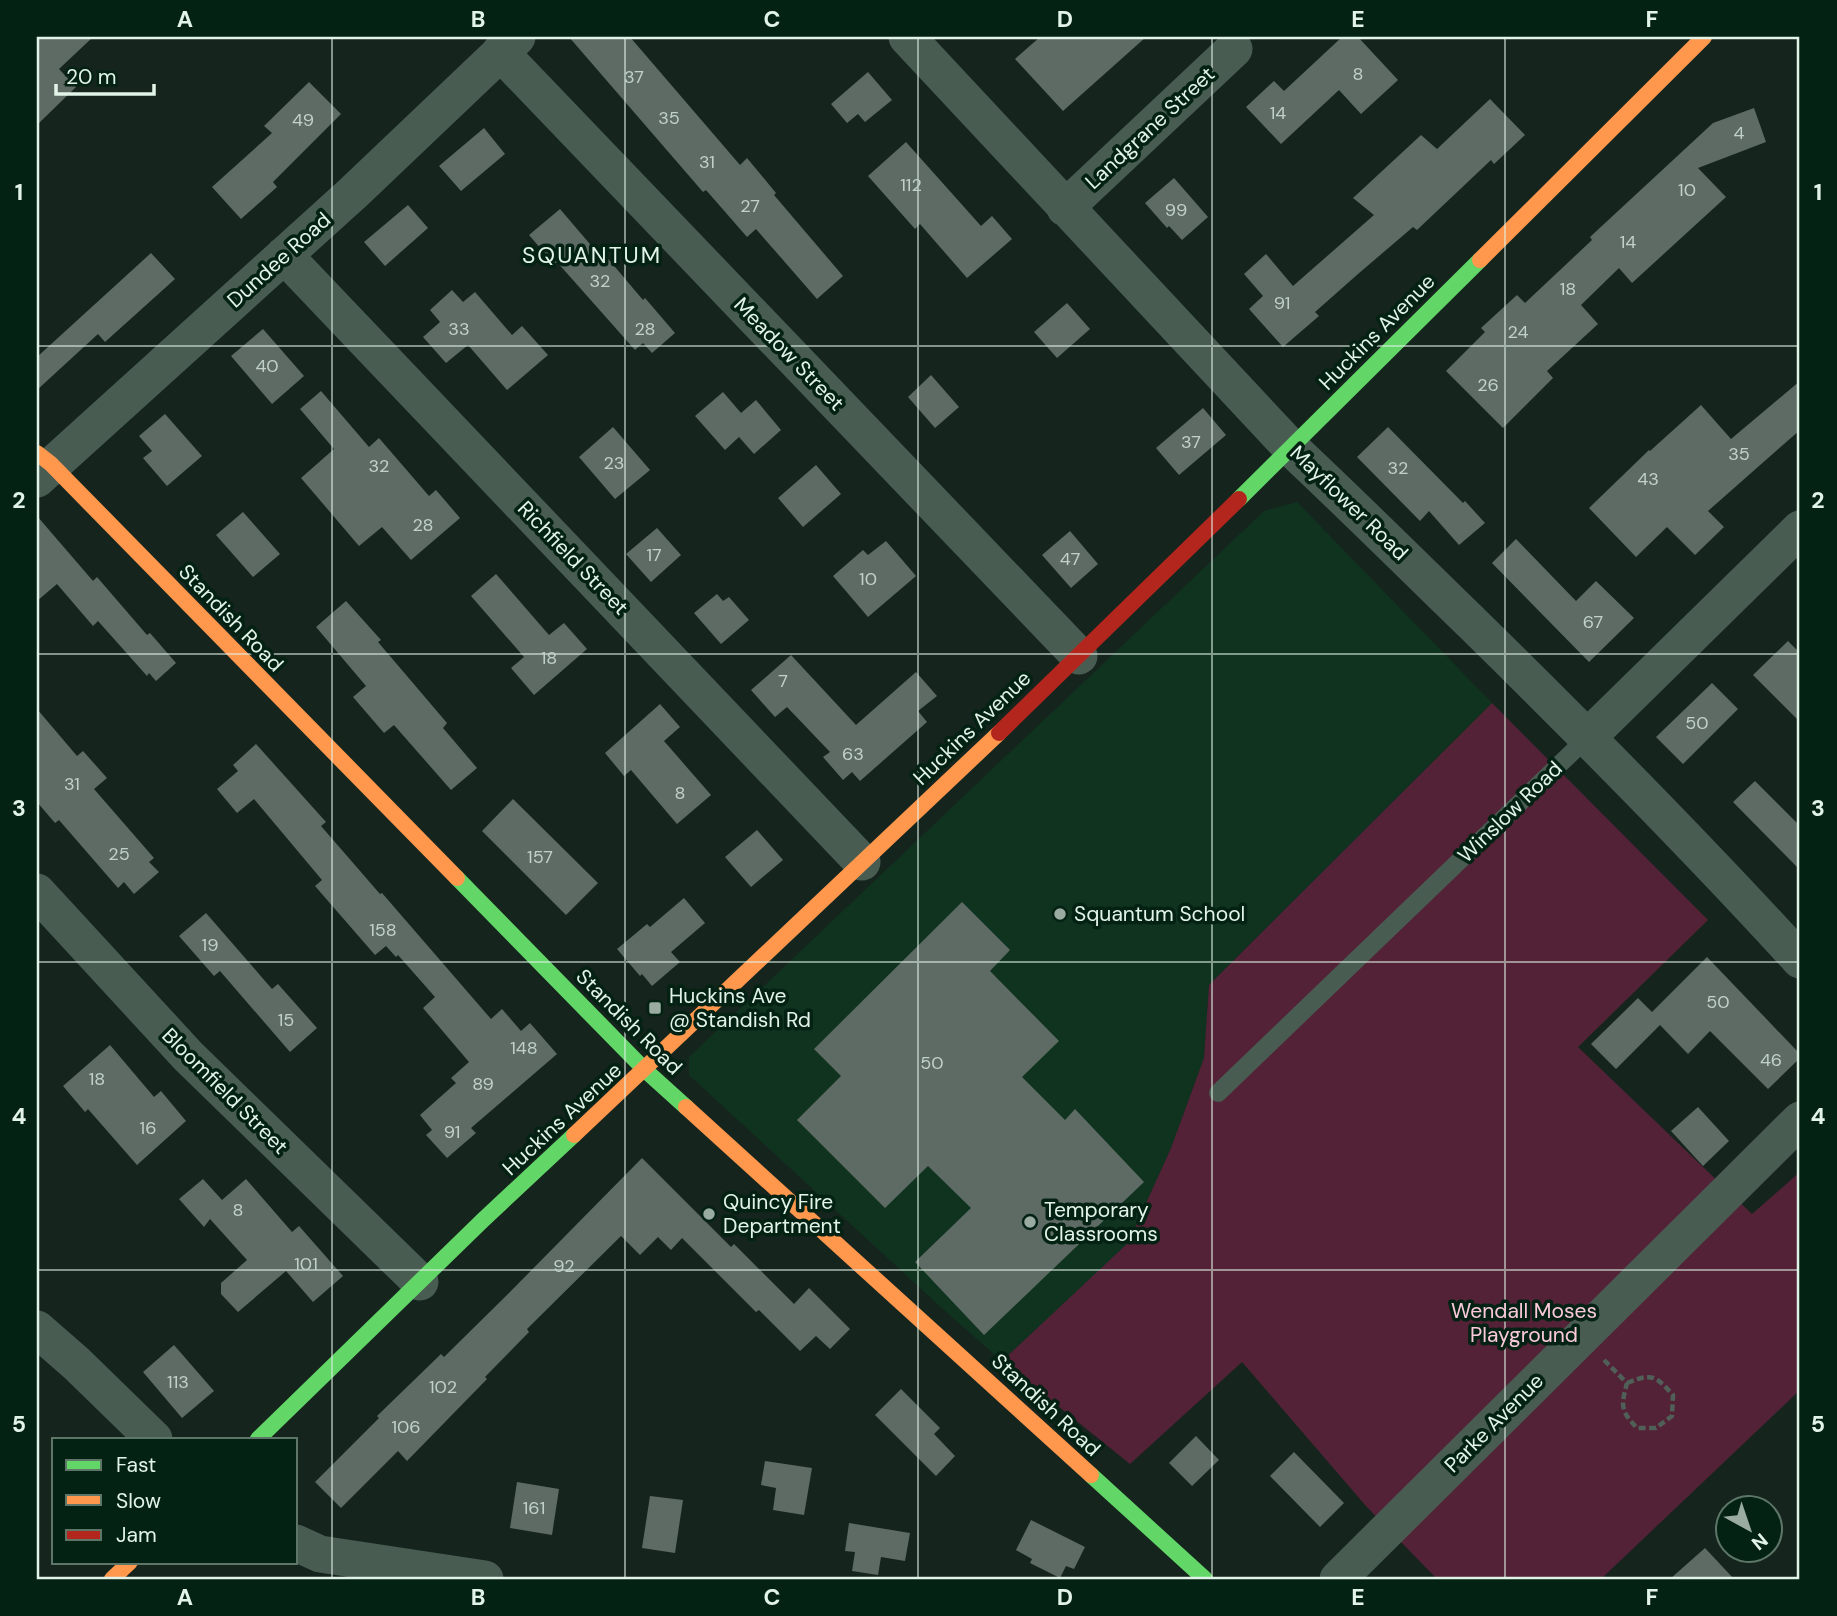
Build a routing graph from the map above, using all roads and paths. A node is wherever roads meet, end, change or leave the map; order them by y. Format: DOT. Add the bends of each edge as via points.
graph roads {
  1 [pos="907,37"];
  2 [pos="1704,37"];
  3 [pos="508,45"];
  4 [pos="1234,49"];
  5 [pos="1065,208"];
  6 [pos="284,255"];
  7 [pos="1291,448"];
  8 [pos="42,465"];
  9 [pos="1800,529"];
  10 [pos="1079,656"];
  11 [pos="1588,737"];
  12 [pos="862,862"];
  13 [pos="37,892"];
  14 [pos="1800,960"];
  15 [pos="645,1070"];
  16 [pos="1218,1093"];
  17 [pos="1800,1120"];
  18 [pos="420,1282"];
  19 [pos="37,1329"];
  20 [pos="1582,1337"];
  21 [pos="1627,1383"];
  22 [pos="153,1438"];
  23 [pos="259,1438"];
  24 [pos="298,1544"];
  25 [pos="128,1564"];
  26 [pos="112,1579"];
  27 [pos="485,1579"];
  28 [pos="1205,1579"];
  29 [pos="1338,1579"];
  1 -- 5 [label="street, Mayflower Road"];
  2 -- 7 [label="street, Huckins Avenue"];
  3 -- 6 [label="street, Dundee Road"];
  3 -- 10 [label="street, Meadow Street"];
  4 -- 5 [label="street, Landgrane Street"];
  5 -- 7 [label="street, Mayflower Road"];
  6 -- 8 [label="street, Dundee Road"];
  6 -- 12 [label="street, Richfield Street"];
  7 -- 10 [label="street, Huckins Avenue"];
  7 -- 11 [label="street, Mayflower Road"];
  8 -- 15 [label="street, Standish Road"];
  9 -- 11 [label="street, Winslow Road"];
  10 -- 12 [label="street, Huckins Avenue"];
  11 -- 14 [label="street, Mayflower Road"];
  11 -- 16 [label="lane, Winslow Road"];
  12 -- 15 [label="street, Huckins Avenue"];
  13 -- 18 [label="street, Bloomfield Street" via="188,1056"];
  15 -- 18 [label="street, Huckins Avenue"];
  15 -- 28 [label="street, Standish Road"];
  17 -- 20 [label="street, Parke Avenue"];
  18 -- 23 [label="street, Huckins Avenue"];
  19 -- 22 [label="street"];
  20 -- 21 [label="path"];
  20 -- 29 [label="street, Parke Avenue"];
  21 -- 21 [label="path" via="1622,1400 1625,1415 1637,1427 1656,1428 1672,1416 1673,1395 1660,1380 1644,1376"];
  24 -- 27 [label="street" via="320,1554"];
  25 -- 26 [label="street"];
}
